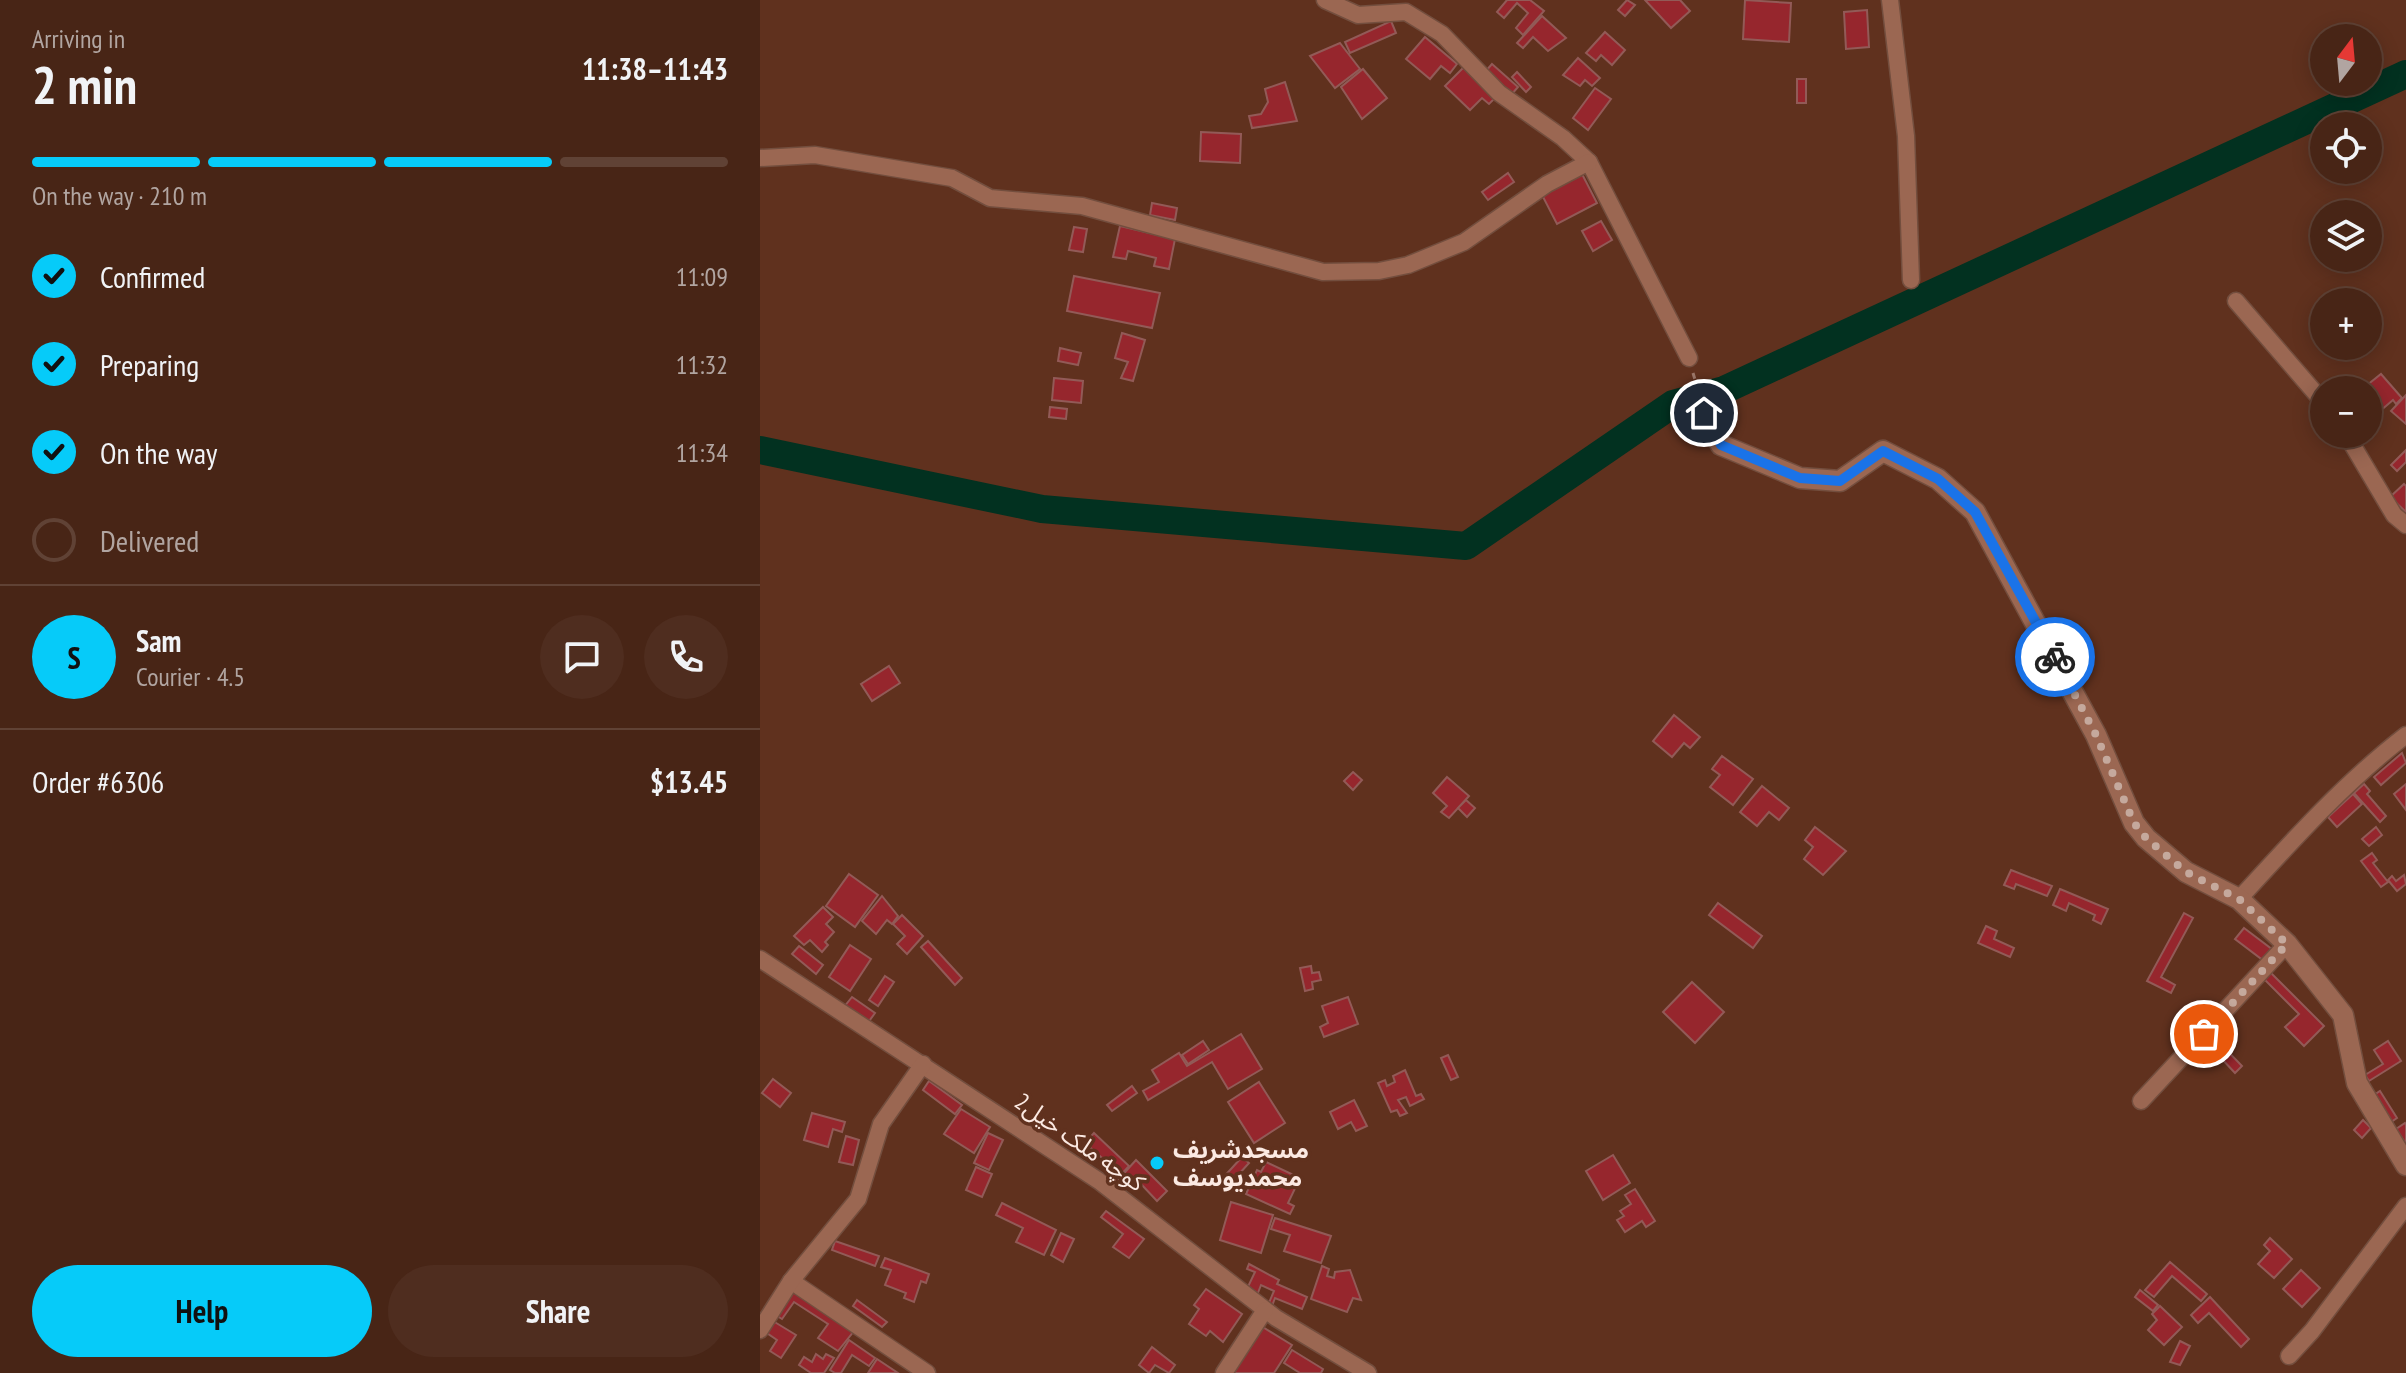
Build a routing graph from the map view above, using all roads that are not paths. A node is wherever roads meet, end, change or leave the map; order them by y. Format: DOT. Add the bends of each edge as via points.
graph roads {
  1 [pos="1325,0"];
  2 [pos="1890,0"];
  3 [pos="760,158"];
  4 [pos="1589,162"];
  5 [pos="1911,280"];
  6 [pos="2236,301"];
  7 [pos="1689,358"];
  8 [pos="2310,387"];
  9 [pos="1704,413"];
  10 [pos="2354,448"];
  11 [pos="2406,525"];
  12 [pos="2406,735"];
  13 [pos="2239,899"];
  14 [pos="2287,944"];
  15 [pos="760,959"];
  16 [pos="923,1064"];
  17 [pos="2141,1101"];
  18 [pos="2406,1165"];
  19 [pos="2406,1206"];
  20 [pos="791,1281"];
  21 [pos="1265,1310"];
  22 [pos="760,1330"];
  23 [pos="2289,1356"];
  24 [pos="1340,1367"];
  25 [pos="927,1373"];
  26 [pos="1224,1373"];
  27 [pos="1368,1373"];
  1 -- 4 [label="street" via="1358,15 1406,12 1442,34 1499,93"];
  2 -- 5 [label="street" via="1906,136"];
  3 -- 4 [label="street" via="815,155 952,178 990,198 1082,206 1323,272 1408,265 1464,242 1547,184"];
  4 -- 7 [label="street"];
  6 -- 8 [label="street"];
  9 -- 13 [label="street" via="1721,445 1800,478 1840,481 1883,451 1938,479 1975,512 2096,735 2134,823 2186,872"];
  10 -- 11 [label="street" via="2394,515"];
  12 -- 13 [label="street" via="2319,812"];
  13 -- 14 [label="street"];
  14 -- 17 [label="street"];
  14 -- 18 [label="street" via="2343,1015 2357,1083"];
  15 -- 16 [label="street, کوچه ملک خیل2"];
  16 -- 20 [label="street" via="881,1124 858,1199"];
  16 -- 21 [label="street, کوچه ملک خیل2" via="1099,1181"];
  19 -- 23 [label="street"];
  20 -- 22 [label="street"];
  20 -- 25 [label="street"];
  21 -- 24 [label="street, کوچه ملک خیل2"];
  21 -- 26 [label="street"];
  24 -- 27 [label="street, کوچه ملک خیل2"];
}
